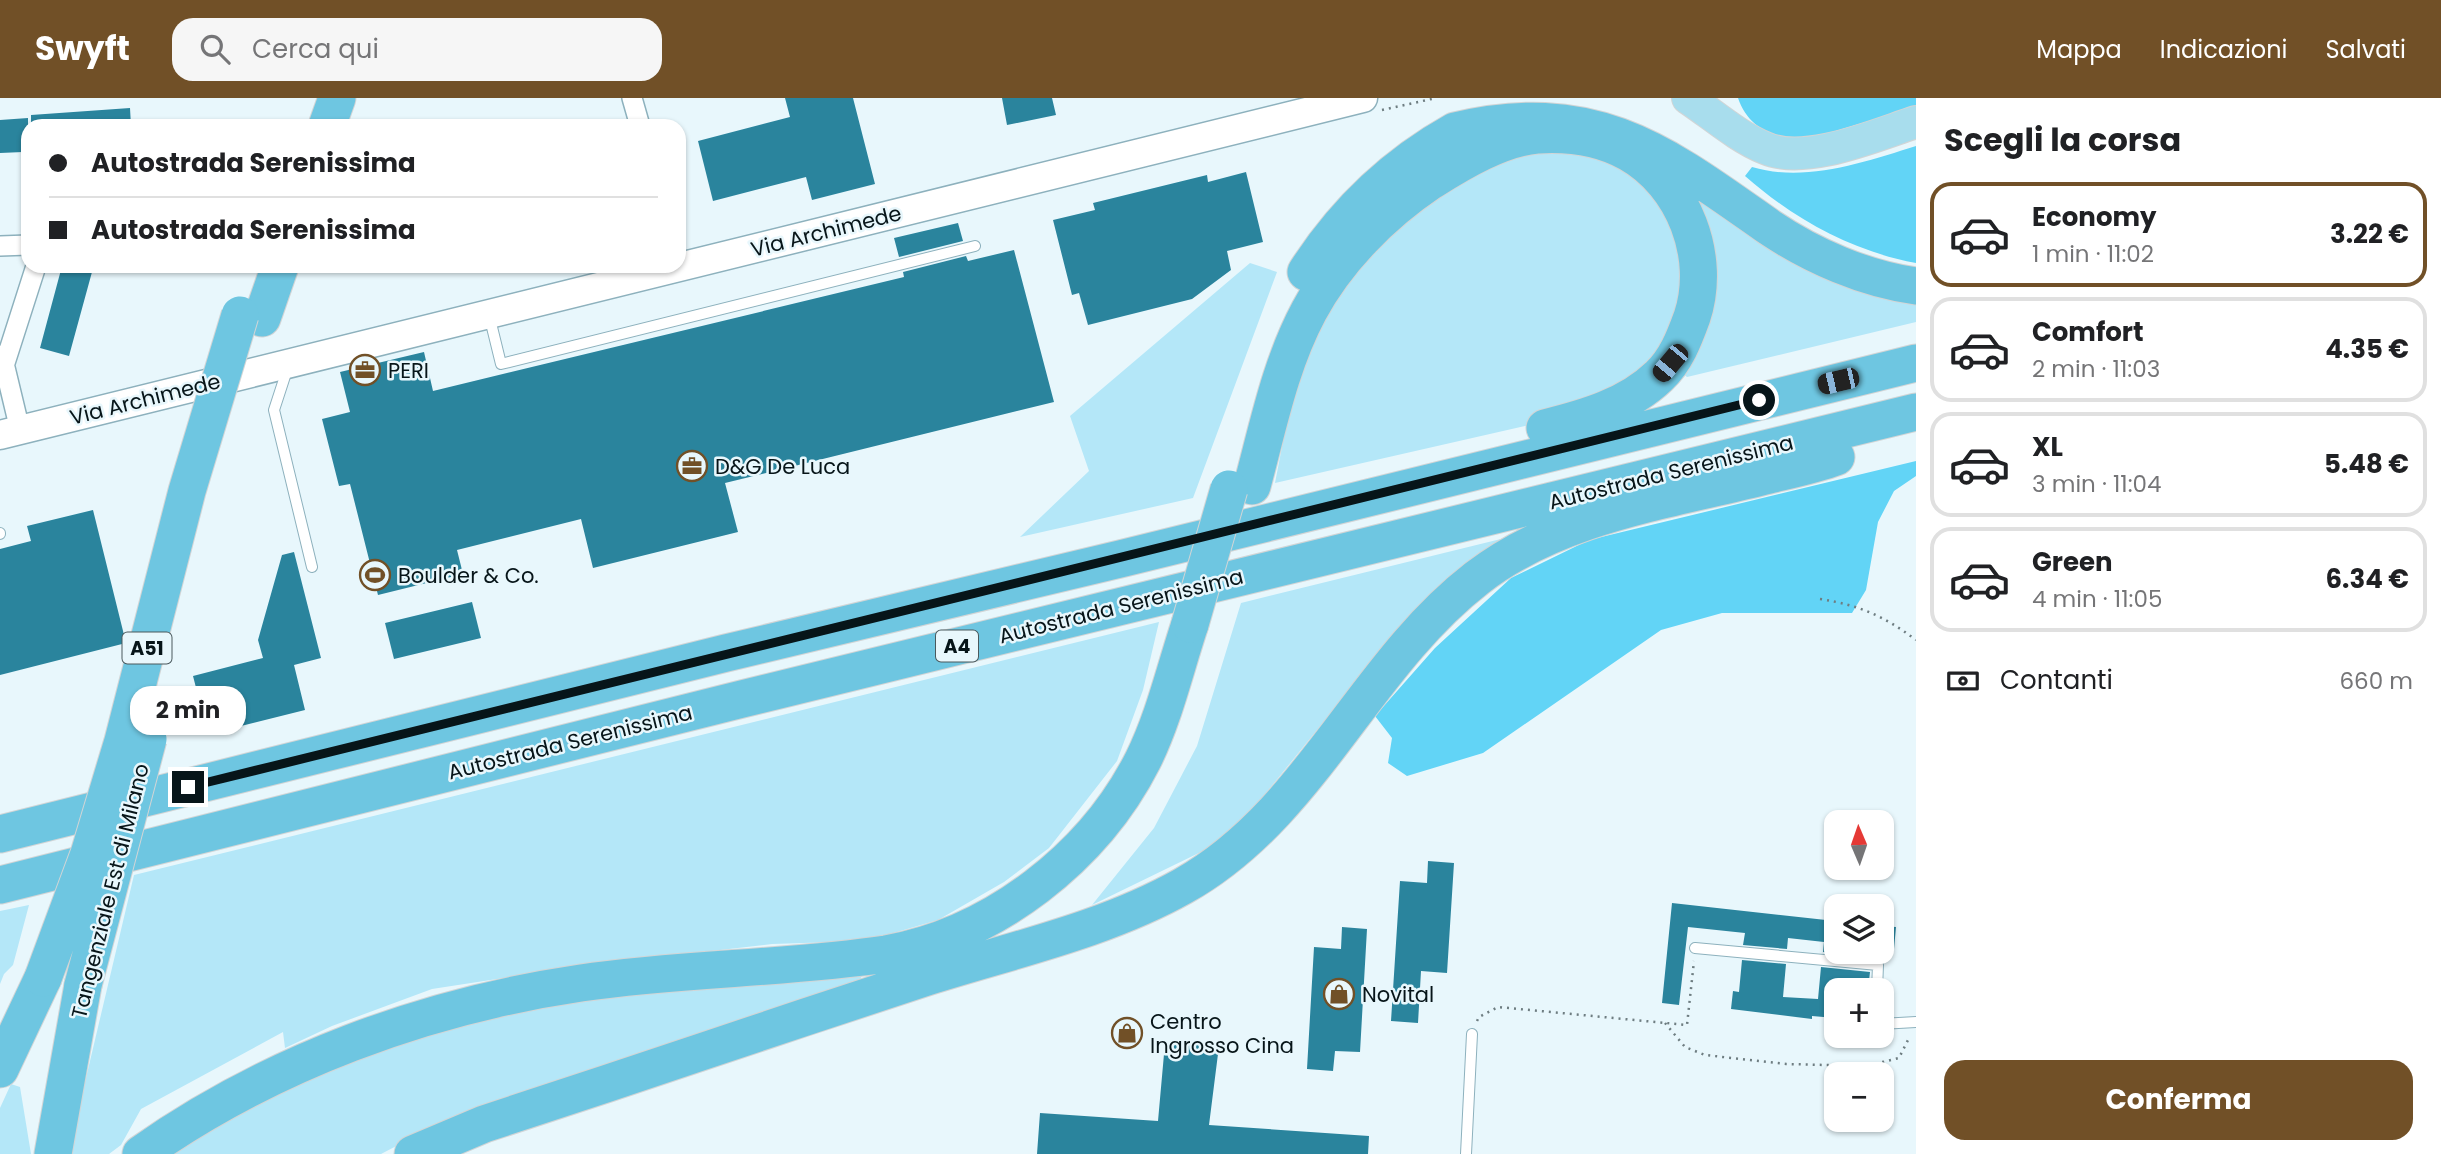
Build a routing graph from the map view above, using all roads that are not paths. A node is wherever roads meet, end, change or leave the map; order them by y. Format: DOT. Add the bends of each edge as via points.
graph roads {
  1 [pos="312,98"];
  2 [pos="337,98"];
  3 [pos="632,98"];
  4 [pos="1363,98"];
  5 [pos="1688,98"];
  6 [pos="1728,98"];
  7 [pos="304,119"];
  8 [pos="330,119"];
  9 [pos="638,119"];
  10 [pos="1916,122"];
  11 [pos="1762,147"];
  12 [pos="21,245"];
  13 [pos="0,246"];
  14 [pos="975,246"];
  15 [pos="686,260"];
  16 [pos="33,273"];
  17 [pos="255,273"];
  18 [pos="275,273"];
  19 [pos="638,273"];
  20 [pos="1916,286"];
  21 [pos="489,314"];
  22 [pos="251,316"];
  23 [pos="2,357"];
  24 [pos="289,363"];
  25 [pos="1916,363"];
  26 [pos="1916,412"];
  27 [pos="1916,419"];
  28 [pos="10,432"];
  29 [pos="1240,488"];
  30 [pos="1120,559"];
  31 [pos="312,567"];
  32 [pos="1202,622"];
  33 [pos="0,834"];
  34 [pos="0,885"];
  35 [pos="1695,948"];
  36 [pos="925,978"];
  37 [pos="1877,978"];
  38 [pos="1914,1022"];
  39 [pos="1894,1023"];
  40 [pos="1472,1034"];
  41 [pos="0,1069"];
  42 [pos="53,1154"];
  43 [pos="141,1154"];
  44 [pos="413,1154"];
  45 [pos="1466,1154"];
  1 -- 7 [label="highway"];
  2 -- 8 [label="highway"];
  3 -- 9 [label="street"];
  4 -- 15 [label="street, Via Archimede"];
  5 -- 11 [label="main road"];
  6 -- 11 [label="main road"];
  10 -- 11 [label="main road" via="1810,152 1781,153"];
  12 -- 13 [label="street"];
  14 -- 21 [label="lane" via="501,363"];
  16 -- 23 [label="street"];
  17 -- 22 [label="highway, Tangenziale Est di Milano / A51"];
  18 -- 22 [label="highway, Tangenziale Est di Milano / A51"];
  19 -- 21 [label="street, Via Archimede"];
  20 -- 29 [label="highway" via="1854,269 1801,246 1652,137 1616,117 1557,104 1507,109 1476,120 1410,159 1365,198 1315,257 1274,333"];
  21 -- 24 [label="street, Via Archimede"];
  22 -- 41 [label="highway, Tangenziale Est di Milano / A51, bridge" via="187,491 100,817 43,978"];
  22 -- 42 [label="highway, Tangenziale Est di Milano / A51, bridge" via="211,498 83,985"];
  23 -- 28 [label="street"];
  24 -- 28 [label="street, Via Archimede"];
  24 -- 31 [label="lane" via="274,410"];
  25 -- 30 [label="highway, A4"];
  26 -- 34 [label="highway, Autostrada Serenissima / A4"];
  27 -- 36 [label="highway" via="1831,459 1600,517 1502,561 1474,579 1422,626 1298,787 1224,859 1146,904"];
  29 -- 30 [label="highway" via="1289,353 1310,311 1342,262 1417,191 1497,146 1528,136 1557,134 1597,140 1630,153 1673,194 1691,229 1697,254 1695,309 1674,357 1644,388 1568,422 1268,499"];
  29 -- 32 [label="highway"];
  30 -- 33 [label="highway, A4"];
  32 -- 36 [label="highway" via="1172,750 1139,812 1116,843 1071,890 1029,922"];
  32 -- 43 [label="highway" via="1126,790 1060,867 1014,902 974,923 932,942 887,954 582,983 435,1014 265,1081 189,1121"];
  35 -- 37 [label="lane" via="1878,965"];
  36 -- 44 [label="highway" via="484,1124"];
  38 -- 39 [label="lane"];
  40 -- 45 [label="lane"];
}
